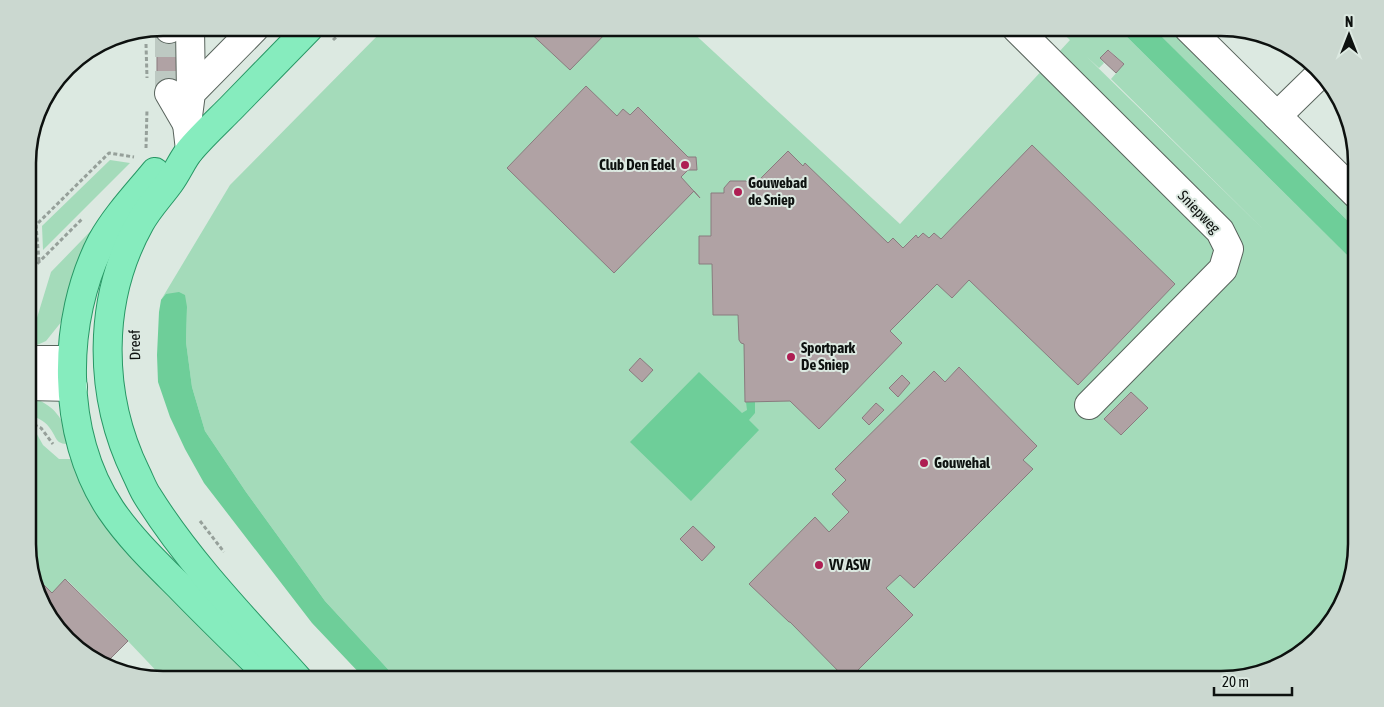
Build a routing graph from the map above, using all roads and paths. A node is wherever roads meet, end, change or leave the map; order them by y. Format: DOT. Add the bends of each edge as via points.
graph roads {
  1 [pos="168,36"];
  2 [pos="168,36"];
  3 [pos="244,36"];
  4 [pos="301,36"];
  5 [pos="338,36"];
  6 [pos="1024,36"];
  7 [pos="1196,36"];
  8 [pos="332,42"];
  9 [pos="1316,78"];
  10 [pos="163,92"];
  11 [pos="1277,116"];
  12 [pos="189,137"];
  13 [pos="145,152"];
  14 [pos="141,158"];
  15 [pos="1348,186"];
  16 [pos="86,215"];
  17 [pos="37,224"];
  18 [pos="37,235"];
  19 [pos="39,262"];
  20 [pos="37,264"];
  21 [pos="108,359"];
  22 [pos="36,360"];
  23 [pos="72,360"];
  24 [pos="36,386"];
  25 [pos="73,387"];
  26 [pos="109,388"];
  27 [pos="1089,405"];
  28 [pos="198,518"];
  29 [pos="228,558"];
  30 [pos="264,671"];
  31 [pos="290,671"];
  1 -- 10 [label="street"];
  2 -- 10 [label="path"];
  3 -- 10 [label="street"];
  4 -- 12 [label="main road, Dreef"];
  5 -- 8 [label="path"];
  6 -- 27 [label="street, Sniepweg" via="1220,231 1229,249 1223,269"];
  7 -- 11 [label="street"];
  9 -- 11 [label="street"];
  10 -- 12 [label="street"];
  10 -- 13 [label="path"];
  11 -- 15 [label="street"];
  12 -- 21 [label="main road, Dreef" via="170,181 140,222 128,247 112,296"];
  12 -- 23 [label="main road, Dreef" via="155,172 103,240 82,292"];
  14 -- 17 [label="path" via="109,153"];
  16 -- 19 [label="path"];
  18 -- 19 [label="path"];
  19 -- 20 [label="path"];
  21 -- 23 [label="main road"];
  21 -- 26 [label="main road, Dreef"];
  22 -- 23 [label="street"];
  23 -- 25 [label="main road, Dreef"];
  24 -- 25 [label="street"];
  25 -- 26 [label="main road"];
  25 -- 30 [label="main road, Dreef" via="76,426 89,465 110,509 154,562"];
  26 -- 31 [label="main road, Dreef" via="120,436 147,496 181,545"];
  28 -- 29 [label="path"];
}
